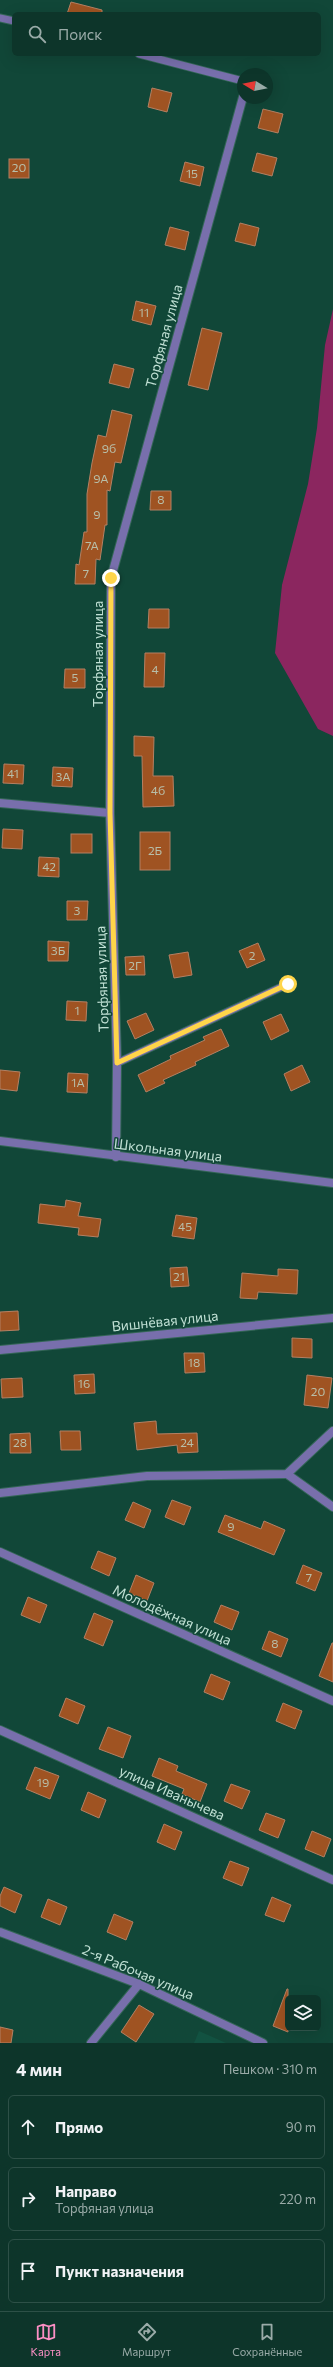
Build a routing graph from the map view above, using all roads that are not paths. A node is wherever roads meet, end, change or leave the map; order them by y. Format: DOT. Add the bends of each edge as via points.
graph roads {
  1 [pos="0,18"];
  2 [pos="12,21"];
  3 [pos="147,56"];
  4 [pos="237,79"];
  5 [pos="241,104"];
  6 [pos="0,803"];
  7 [pos="110,813"];
  8 [pos="288,984"];
  9 [pos="117,1063"];
  10 [pos="0,1141"];
  11 [pos="116,1157"];
  12 [pos="333,1183"];
  13 [pos="333,1318"];
  14 [pos="0,1350"];
  15 [pos="333,1431"];
  16 [pos="287,1474"];
  17 [pos="0,1493"];
  18 [pos="333,1507"];
  19 [pos="0,1552"];
  20 [pos="333,1701"];
  21 [pos="0,1730"];
  22 [pos="333,1880"];
  23 [pos="0,1932"];
  24 [pos="138,1984"];
  25 [pos="91,2043"];
  26 [pos="262,2043"];
  1 -- 2 [label="lane"];
  3 -- 4 [label="lane"];
  5 -- 7 [label="street, Торфяная улица" via="111,578"];
  6 -- 7 [label="street"];
  7 -- 9 [label="street, Торфяная улица"];
  8 -- 9 [label="lane"];
  9 -- 11 [label="street, Торфяная улица"];
  10 -- 11 [label="street, Школьная улица"];
  11 -- 12 [label="street, Школьная улица"];
  13 -- 14 [label="street, Вишнёвая улица"];
  15 -- 16 [label="street"];
  16 -- 17 [label="street" via="147,1476"];
  16 -- 18 [label="street"];
  19 -- 20 [label="street, Молодёжная улица"];
  21 -- 22 [label="street, улица Иванычева"];
  23 -- 24 [label="street, 2-я Рабочая улица"];
  24 -- 25 [label="street"];
  24 -- 26 [label="street, 2-я Рабочая улица"];
}
